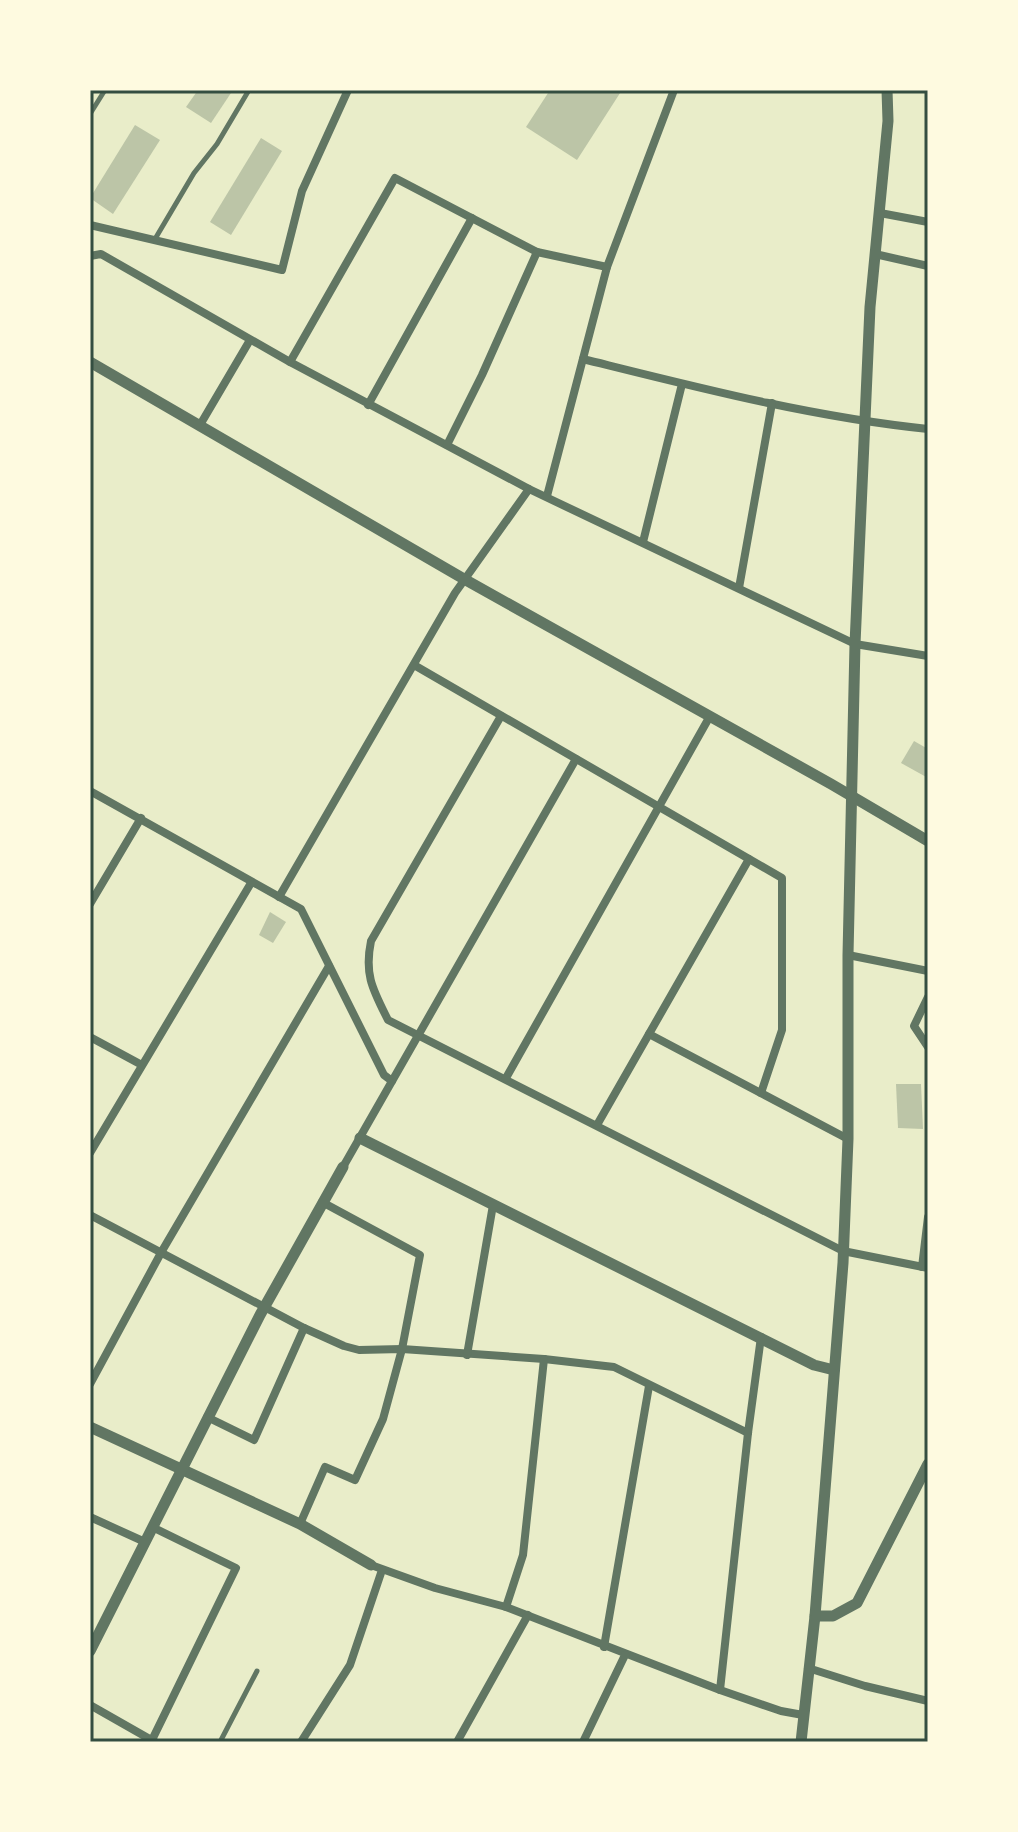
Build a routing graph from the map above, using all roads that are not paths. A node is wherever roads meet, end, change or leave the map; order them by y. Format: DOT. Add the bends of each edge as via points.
graph roads {
  1 [pos="105,90"];
  2 [pos="249,90"];
  3 [pos="348,90"];
  4 [pos="674,90"];
  5 [pos="887,90"];
  6 [pos="90,114"];
  7 [pos="880,213"];
  8 [pos="472,218"];
  9 [pos="928,222"];
  10 [pos="90,225"];
  11 [pos="155,239"];
  12 [pos="537,252"];
  13 [pos="875,254"];
  14 [pos="90,256"];
  15 [pos="928,266"];
  16 [pos="607,267"];
  17 [pos="250,340"];
  18 [pos="583,359"];
  19 [pos="90,362"];
  20 [pos="290,362"];
  21 [pos="682,384"];
  22 [pos="772,403"];
  23 [pos="368,405"];
  24 [pos="866,423"];
  25 [pos="200,425"];
  26 [pos="928,429"];
  27 [pos="447,445"];
  28 [pos="529,489"];
  29 [pos="547,496"];
  30 [pos="643,542"];
  31 [pos="464,579"];
  32 [pos="739,588"];
  33 [pos="855,644"];
  34 [pos="928,656"];
  35 [pos="414,665"];
  36 [pos="501,716"];
  37 [pos="710,716"];
  38 [pos="576,759"];
  39 [pos="90,791"];
  40 [pos="851,796"];
  41 [pos="659,807"];
  42 [pos="141,818"];
  43 [pos="928,841"];
  44 [pos="749,859"];
  45 [pos="251,883"];
  46 [pos="279,897"];
  47 [pos="90,904"];
  48 [pos="848,955"];
  49 [pos="329,966"];
  50 [pos="928,971"];
  51 [pos="928,997"];
  52 [pos="419,1034"];
  53 [pos="649,1034"];
  54 [pos="90,1037"];
  55 [pos="928,1047"];
  56 [pos="140,1064"];
  57 [pos="506,1078"];
  58 [pos="392,1081"];
  59 [pos="761,1093"];
  60 [pos="597,1125"];
  61 [pos="360,1138"];
  62 [pos="848,1139"];
  63 [pos="90,1153"];
  64 [pos="343,1167"];
  65 [pos="322,1202"];
  66 [pos="493,1205"];
  67 [pos="90,1215"];
  68 [pos="928,1217"];
  69 [pos="162,1251"];
  70 [pos="843,1257"];
  71 [pos="925,1267"];
  72 [pos="265,1305"];
  73 [pos="304,1328"];
  74 [pos="761,1337"];
  75 [pos="402,1349"];
  76 [pos="467,1355"];
  77 [pos="544,1359"];
  78 [pos="834,1370"];
  79 [pos="90,1384"];
  80 [pos="649,1386"];
  81 [pos="207,1417"];
  82 [pos="90,1427"];
  83 [pos="748,1433"];
  84 [pos="928,1464"];
  85 [pos="181,1468"];
  86 [pos="90,1517"];
  87 [pos="300,1524"];
  88 [pos="152,1527"];
  89 [pos="145,1542"];
  90 [pos="377,1568"];
  91 [pos="506,1607"];
  92 [pos="528,1615"];
  93 [pos="815,1616"];
  94 [pos="604,1647"];
  95 [pos="90,1651"];
  96 [pos="625,1655"];
  97 [pos="808,1668"];
  98 [pos="257,1671"];
  99 [pos="720,1690"];
  100 [pos="928,1701"];
  101 [pos="90,1705"];
  102 [pos="803,1715"];
  103 [pos="154,1741"];
  104 [pos="220,1742"];
  105 [pos="301,1742"];
  106 [pos="457,1742"];
  107 [pos="583,1742"];
  108 [pos="801,1742"];
  1 -- 6 [label="lane"];
  2 -- 11 [label="lane"];
  3 -- 11 [label="street" via="302,191 282,270"];
  4 -- 16 [label="street"];
  5 -- 7 [label="street"];
  7 -- 9 [label="street"];
  7 -- 13 [label="street"];
  8 -- 12 [label="street"];
  8 -- 20 [label="street" via="395,178"];
  8 -- 23 [label="street"];
  10 -- 11 [label="street"];
  12 -- 16 [label="street"];
  12 -- 27 [label="street"];
  13 -- 15 [label="street"];
  13 -- 24 [label="street"];
  14 -- 17 [label="street" via="101,254"];
  16 -- 18 [label="street"];
  17 -- 20 [label="street"];
  17 -- 25 [label="street"];
  18 -- 21 [label="street"];
  18 -- 29 [label="street"];
  19 -- 25 [label="street"];
  20 -- 23 [label="street"];
  21 -- 22 [label="street"];
  21 -- 30 [label="street"];
  22 -- 24 [label="street"];
  22 -- 32 [label="street"];
  23 -- 27 [label="street"];
  24 -- 26 [label="street"];
  24 -- 33 [label="street"];
  25 -- 31 [label="street"];
  27 -- 28 [label="street"];
  28 -- 29 [label="street"];
  28 -- 31 [label="street"];
  29 -- 30 [label="street"];
  30 -- 32 [label="street"];
  31 -- 35 [label="street"];
  31 -- 37 [label="street"];
  32 -- 33 [label="street"];
  33 -- 34 [label="street"];
  33 -- 40 [label="street"];
  35 -- 36 [label="street"];
  35 -- 46 [label="street"];
  36 -- 38 [label="street"];
  36 -- 52 [label="street" via="371,941 366,965 388,1020"];
  37 -- 40 [label="street"];
  37 -- 41 [label="street"];
  38 -- 41 [label="street"];
  38 -- 52 [label="street"];
  39 -- 42 [label="street"];
  40 -- 43 [label="street"];
  40 -- 48 [label="street"];
  41 -- 44 [label="street"];
  41 -- 57 [label="street"];
  42 -- 45 [label="street"];
  42 -- 47 [label="street"];
  44 -- 53 [label="street"];
  44 -- 59 [label="street" via="782,878 782,1030"];
  45 -- 46 [label="street"];
  45 -- 56 [label="street"];
  46 -- 49 [label="street" via="301,909"];
  48 -- 50 [label="street"];
  48 -- 62 [label="street"];
  49 -- 58 [label="street" via="384,1075"];
  49 -- 69 [label="street"];
  51 -- 55 [label="street" via="914,1026"];
  52 -- 57 [label="street"];
  52 -- 58 [label="street"];
  53 -- 59 [label="street"];
  53 -- 60 [label="street"];
  54 -- 56 [label="street"];
  56 -- 63 [label="street"];
  57 -- 60 [label="street"];
  58 -- 61 [label="street"];
  59 -- 62 [label="street"];
  60 -- 70 [label="street"];
  61 -- 64 [label="street"];
  61 -- 66 [label="street"];
  62 -- 70 [label="street"];
  64 -- 65 [label="street"];
  65 -- 72 [label="street"];
  65 -- 75 [label="street" via="420,1255"];
  66 -- 74 [label="street"];
  66 -- 76 [label="street"];
  67 -- 69 [label="street"];
  68 -- 71 [label="street"];
  69 -- 72 [label="street"];
  69 -- 79 [label="street"];
  70 -- 71 [label="street"];
  70 -- 78 [label="street"];
  72 -- 73 [label="street"];
  72 -- 81 [label="street"];
  73 -- 75 [label="street" via="359,1350"];
  73 -- 81 [label="street" via="254,1440"];
  74 -- 78 [label="street"];
  74 -- 83 [label="street"];
  75 -- 76 [label="street"];
  75 -- 87 [label="street" via="383,1419 355,1480 325,1467"];
  76 -- 77 [label="street"];
  77 -- 80 [label="street" via="614,1367"];
  77 -- 91 [label="street" via="523,1555"];
  78 -- 93 [label="street"];
  80 -- 83 [label="street"];
  80 -- 94 [label="street"];
  81 -- 85 [label="street"];
  82 -- 85 [label="street"];
  83 -- 99 [label="street"];
  84 -- 93 [label="street" via="857,1603 833,1616"];
  85 -- 87 [label="street"];
  85 -- 88 [label="street"];
  86 -- 89 [label="street"];
  87 -- 90 [label="street"];
  88 -- 89 [label="street"];
  88 -- 103 [label="street" via="236,1568"];
  89 -- 95 [label="street"];
  90 -- 91 [label="street"];
  90 -- 105 [label="street" via="350,1665"];
  91 -- 92 [label="street"];
  92 -- 94 [label="street"];
  92 -- 106 [label="street"];
  93 -- 97 [label="street"];
  94 -- 96 [label="street"];
  96 -- 99 [label="street"];
  96 -- 107 [label="street"];
  97 -- 100 [label="street"];
  97 -- 102 [label="street"];
  98 -- 104 [label="lane"];
  99 -- 102 [label="street"];
  101 -- 103 [label="street"];
  102 -- 108 [label="street"];
}
